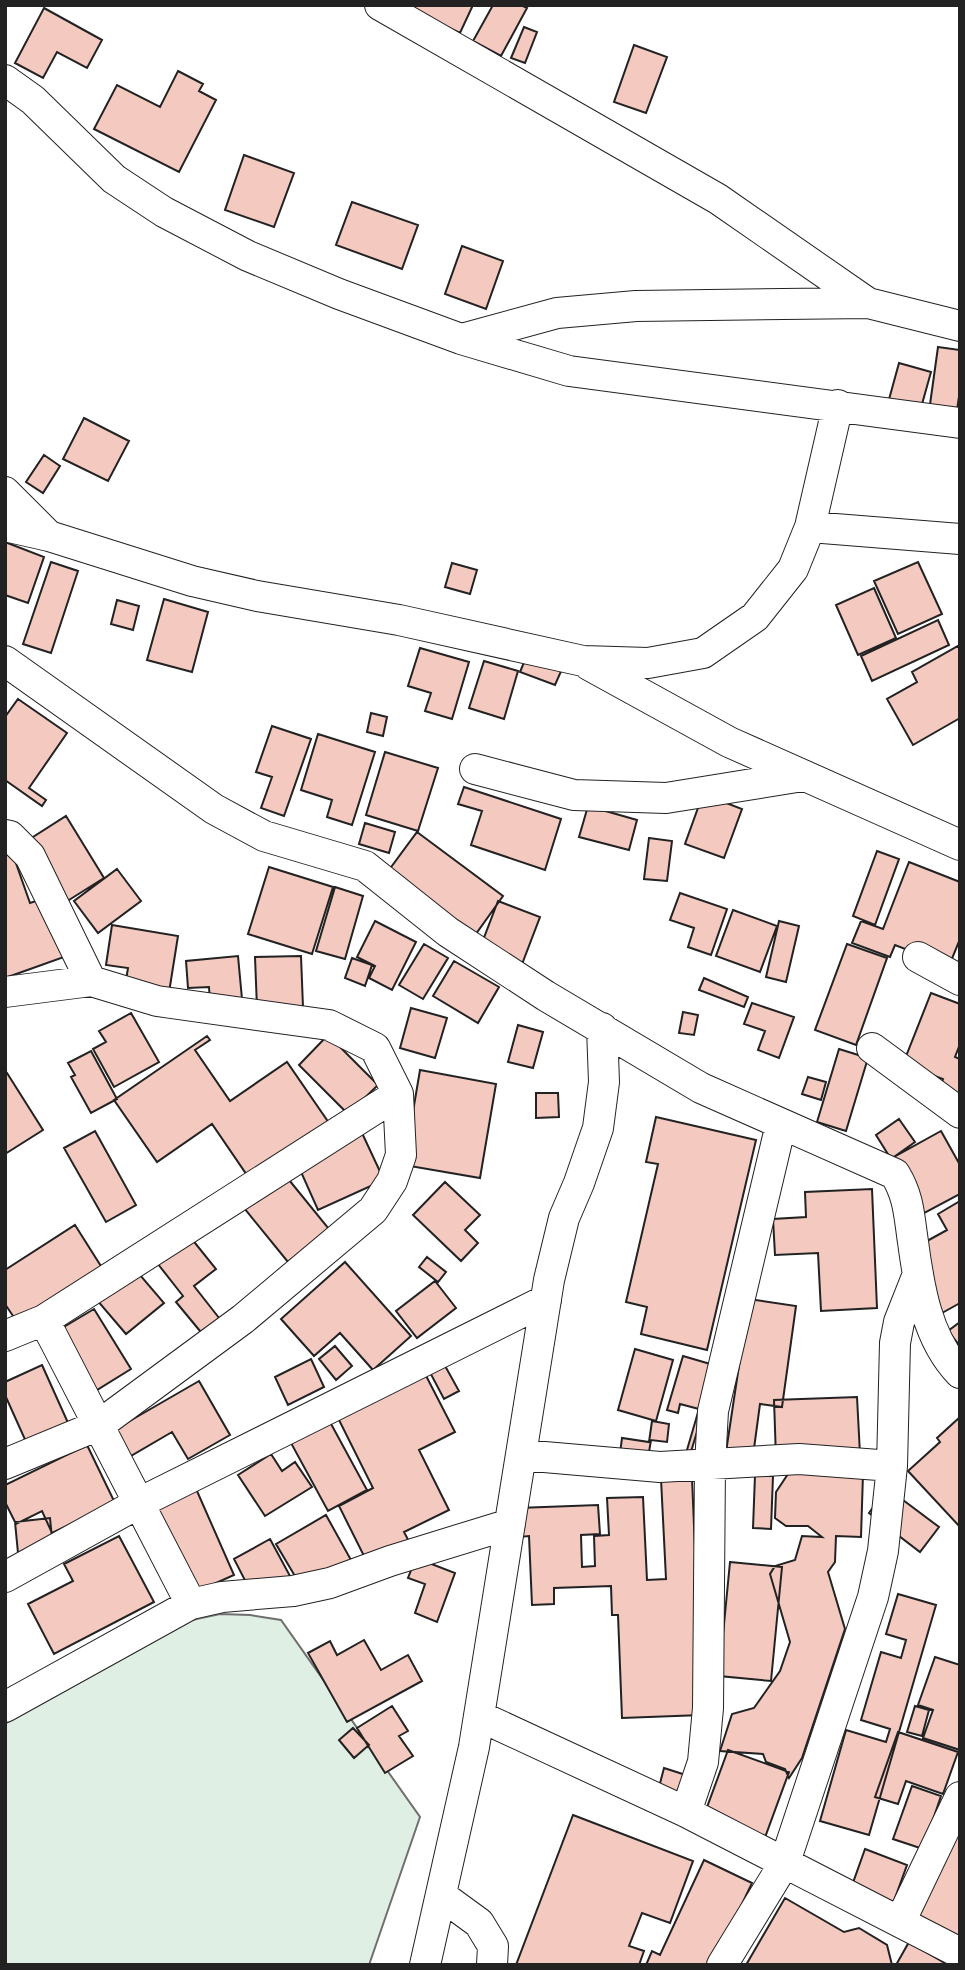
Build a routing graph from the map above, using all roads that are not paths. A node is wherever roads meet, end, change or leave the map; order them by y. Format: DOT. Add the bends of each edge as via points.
graph roads {
  1 [pos="380,5"];
  2 [pos="5,80"];
  3 [pos="868,303"];
  4 [pos="960,326"];
  5 [pos="461,340"];
  6 [pos="838,405"];
  7 [pos="960,424"];
  8 [pos="5,492"];
  9 [pos="5,526"];
  10 [pos="810,527"];
  11 [pos="49,536"];
  12 [pos="960,539"];
  13 [pos="5,661"];
  14 [pos="583,661"];
  15 [pos="475,769"];
  16 [pos="803,776"];
  17 [pos="5,835"];
  18 [pos="960,845"];
  19 [pos="918,957"];
  20 [pos="960,980"];
  21 [pos="90,981"];
  22 [pos="5,992"];
  23 [pos="602,1028"];
  24 [pos="872,1048"];
  25 [pos="398,1094"];
  26 [pos="960,1113"];
  27 [pos="781,1124"];
  28 [pos="918,1274"];
  29 [pos="547,1300"];
  30 [pos="44,1320"];
  31 [pos="5,1336"];
  32 [pos="960,1373"];
  33 [pos="99,1425"];
  34 [pos="521,1455"];
  35 [pos="5,1464"];
  36 [pos="710,1465"];
  37 [pos="892,1465"];
  38 [pos="139,1503"];
  39 [pos="510,1524"];
  40 [pos="5,1577"];
  41 [pos="191,1604"];
  42 [pos="5,1706"];
  43 [pos="479,1716"];
  44 [pos="960,1797"];
  45 [pos="686,1812"];
  46 [pos="785,1862"];
  47 [pos="442,1896"];
  48 [pos="900,1922"];
  49 [pos="960,1952"];
  50 [pos="425,1965"];
  51 [pos="492,1965"];
  52 [pos="722,1965"];
  1 -- 3 [label="street" via="718,199"];
  2 -- 5 [label="street" via="33,100 114,179 164,212 248,256"];
  3 -- 4 [label="street"];
  3 -- 5 [label="street" via="636,306 557,313"];
  5 -- 6 [label="street" via="569,370"];
  6 -- 7 [label="street"];
  6 -- 10 [label="street"];
  8 -- 11 [label="street"];
  9 -- 11 [label="street"];
  10 -- 12 [label="street"];
  10 -- 14 [label="street" via="793,569 755,617 703,653 648,663"];
  11 -- 14 [label="street" via="192,581"];
  13 -- 23 [label="street" via="214,809 264,835 365,866 448,932"];
  14 -- 16 [label="street" via="729,742"];
  15 -- 16 [label="street" via="574,795 666,798"];
  16 -- 18 [label="street"];
  17 -- 21 [label="street" via="30,856"];
  19 -- 20 [label="street"];
  21 -- 22 [label="street"];
  21 -- 25 [label="street" via="157,1001 329,1025 375,1048"];
  23 -- 27 [label="street" via="701,1088"];
  23 -- 29 [label="street" via="604,1082 598,1128 564,1218"];
  24 -- 26 [label="street"];
  25 -- 30 [label="street"];
  25 -- 33 [label="street" via="401,1155 392,1181 373,1210 243,1319"];
  27 -- 28 [label="street" via="895,1174 906,1191"];
  27 -- 36 [label="street" via="713,1411"];
  28 -- 32 [label="street" via="932,1330"];
  28 -- 37 [label="street" via="895,1343"];
  29 -- 34 [label="street"];
  29 -- 38 [label="street"];
  30 -- 31 [label="street"];
  30 -- 33 [label="street"];
  33 -- 35 [label="street"];
  33 -- 38 [label="street"];
  34 -- 36 [label="street" via="660,1467"];
  34 -- 39 [label="street"];
  36 -- 37 [label="street" via="799,1459"];
  36 -- 45 [label="street" via="708,1709 703,1762"];
  37 -- 46 [label="street" via="873,1597"];
  38 -- 40 [label="street"];
  38 -- 41 [label="street"];
  39 -- 41 [label="street" via="330,1583"];
  39 -- 43 [label="street"];
  41 -- 42 [label="street"];
  43 -- 45 [label="street"];
  43 -- 47 [label="street"];
  44 -- 48 [label="street"];
  45 -- 46 [label="street"];
  46 -- 48 [label="street"];
  46 -- 52 [label="street"];
  47 -- 50 [label="street"];
  47 -- 51 [label="street" via="479,1923 493,1946"];
  48 -- 49 [label="street"];
}
